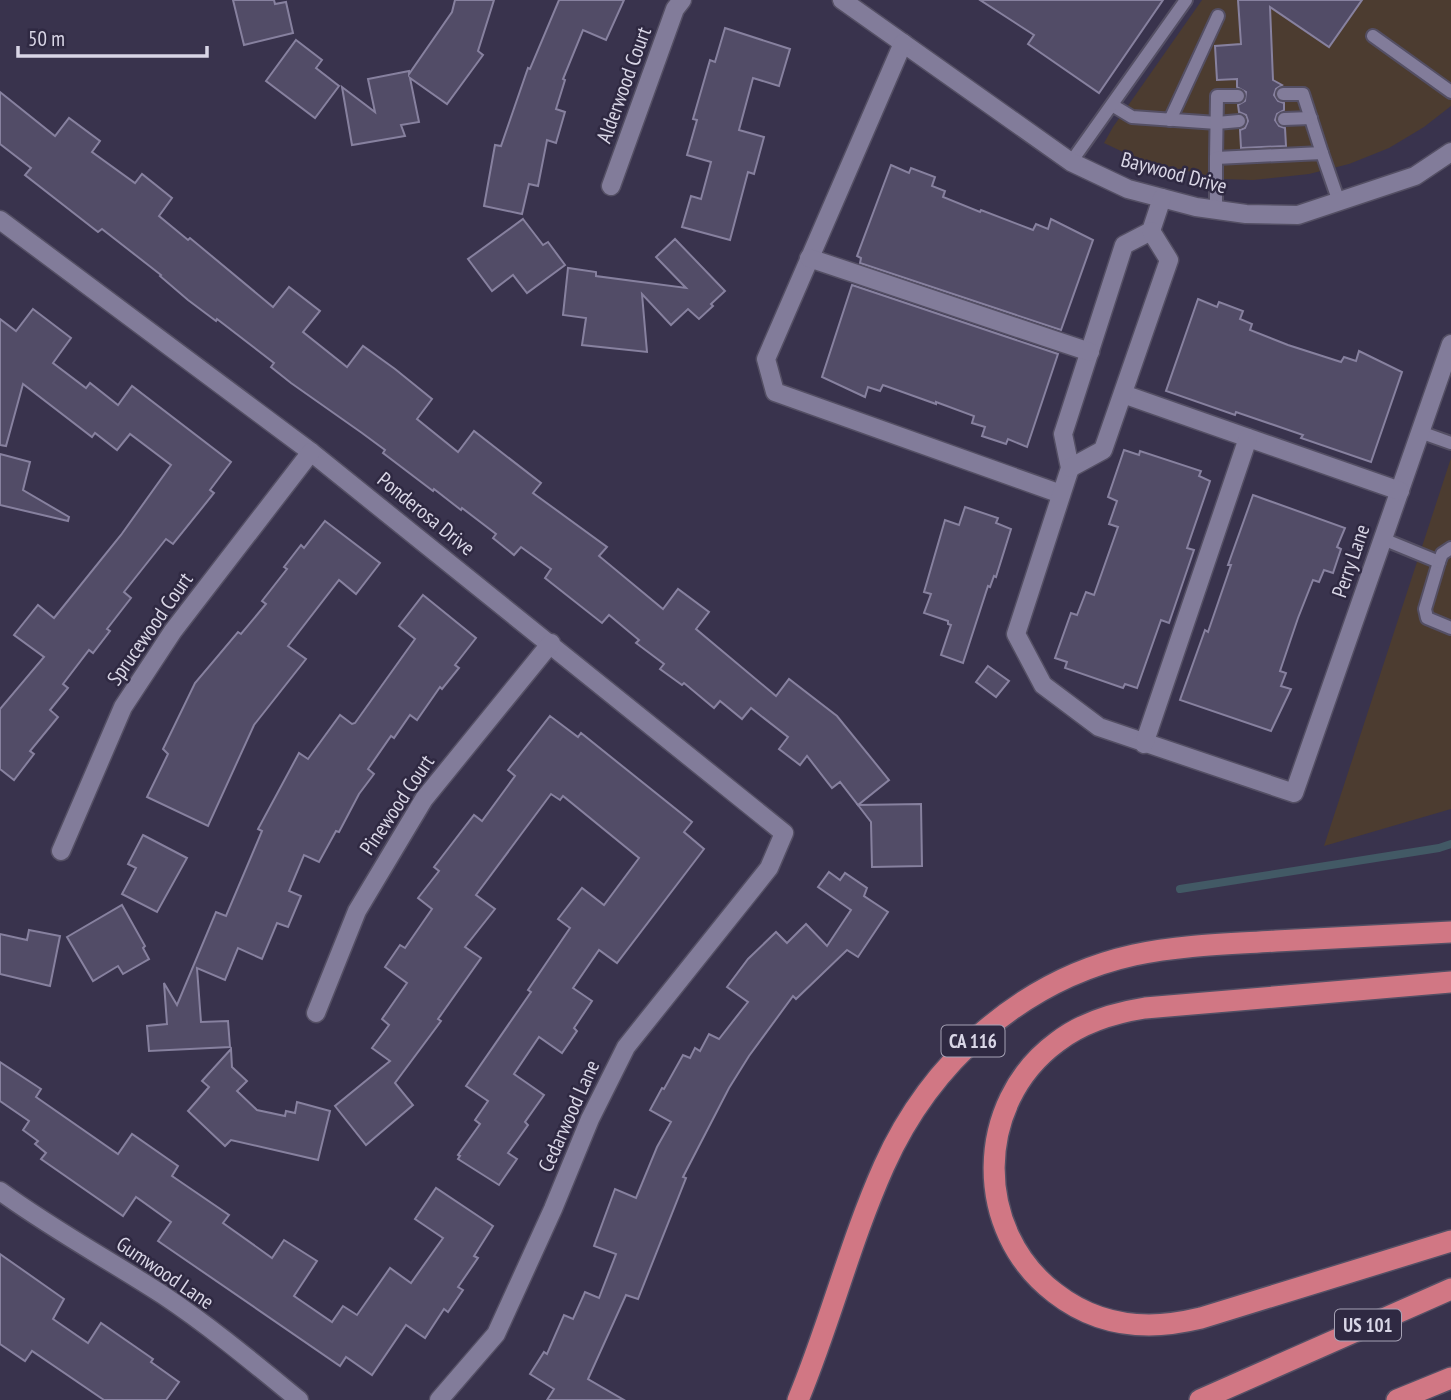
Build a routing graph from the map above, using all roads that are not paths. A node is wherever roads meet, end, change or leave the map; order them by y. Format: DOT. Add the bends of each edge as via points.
graph roads {
  1 [pos="682,0"];
  2 [pos="842,0"];
  3 [pos="1186,0"];
  4 [pos="1218,16"];
  5 [pos="1373,36"];
  6 [pos="902,43"];
  7 [pos="1451,92"];
  8 [pos="1283,94"];
  9 [pos="1238,96"];
  10 [pos="1112,105"];
  11 [pos="1311,118"];
  12 [pos="1284,119"];
  13 [pos="1170,120"];
  14 [pos="1239,121"];
  15 [pos="1217,123"];
  16 [pos="1451,152"];
  17 [pos="1322,153"];
  18 [pos="1216,158"];
  19 [pos="1070,162"];
  20 [pos="611,186"];
  21 [pos="1162,198"];
  22 [pos="1339,202"];
  23 [pos="1216,210"];
  24 [pos="3,229"];
  25 [pos="1151,231"];
  26 [pos="810,258"];
  27 [pos="1090,352"];
  28 [pos="1449,355"];
  29 [pos="1123,394"];
  30 [pos="1420,432"];
  31 [pos="1248,438"];
  32 [pos="1451,443"];
  33 [pos="311,452"];
  34 [pos="1070,468"];
  35 [pos="1400,491"];
  36 [pos="1061,494"];
  37 [pos="1383,539"];
  38 [pos="1451,548"];
  39 [pos="1439,562"];
  40 [pos="1451,628"];
  41 [pos="551,643"];
  42 [pos="1144,744"];
  43 [pos="61,851"];
  44 [pos="769,868"];
  45 [pos="1451,932"];
  46 [pos="1451,982"];
  47 [pos="316,1013"];
  48 [pos="0,1191"];
  49 [pos="1451,1241"];
  50 [pos="1451,1289"];
  51 [pos="1451,1378"];
  52 [pos="1451,1391"];
  53 [pos="299,1400"];
  54 [pos="439,1400"];
  55 [pos="798,1400"];
  56 [pos="1200,1400"];
  57 [pos="1397,1400"];
  58 [pos="1434,1400"];
  1 -- 20 [label="street, Alderwood Court"];
  2 -- 6 [label="street, Baywood Drive"];
  3 -- 10 [label="lane"];
  4 -- 13 [label="lane"];
  5 -- 7 [label="lane"];
  6 -- 19 [label="street, Baywood Drive"];
  6 -- 26 [label="street"];
  8 -- 11 [label="lane" via="1303,94"];
  9 -- 15 [label="lane" via="1217,96"];
  10 -- 13 [label="lane" via="1132,117"];
  10 -- 19 [label="lane"];
  11 -- 12 [label="lane"];
  11 -- 17 [label="lane"];
  13 -- 15 [label="lane"];
  14 -- 15 [label="lane"];
  15 -- 18 [label="lane"];
  16 -- 22 [label="street, Baywood Drive" via="1415,176"];
  17 -- 18 [label="lane"];
  17 -- 22 [label="lane"];
  18 -- 23 [label="lane"];
  19 -- 21 [label="street, Baywood Drive" via="1128,189"];
  21 -- 23 [label="street, Baywood Drive"];
  21 -- 25 [label="street"];
  22 -- 23 [label="street, Baywood Drive" via="1298,215"];
  24 -- 33 [label="street, Ponderosa Drive"];
  25 -- 27 [label="street" via="1124,245"];
  25 -- 29 [label="street" via="1169,260"];
  26 -- 27 [label="street"];
  26 -- 36 [label="street" via="766,359 775,391"];
  27 -- 34 [label="street" via="1063,434"];
  28 -- 30 [label="street, Perry Lane"];
  29 -- 31 [label="street"];
  29 -- 34 [label="street" via="1103,450"];
  30 -- 32 [label="lane"];
  30 -- 35 [label="street, Perry Lane"];
  31 -- 35 [label="street"];
  31 -- 42 [label="street"];
  33 -- 41 [label="street, Ponderosa Drive"];
  33 -- 43 [label="street, Sprucewood Court" via="173,631 123,707"];
  34 -- 36 [label="street"];
  35 -- 37 [label="street, Perry Lane"];
  36 -- 42 [label="street" via="1016,634 1043,685 1099,727"];
  37 -- 39 [label="lane"];
  37 -- 42 [label="street, Perry Lane" via="1294,793"];
  38 -- 39 [label="lane"];
  39 -- 40 [label="lane" via="1425,609 1427,618"];
  41 -- 44 [label="street, Ponderosa Drive" via="784,833"];
  41 -- 47 [label="street, Pinewood Court" via="424,799 356,911"];
  44 -- 54 [label="street, Cedarwood Lane" via="626,1047 496,1334"];
  45 -- 55 [label="highway, CA 116" via="1158,951 1078,973 1004,1014 943,1071 897,1140"];
  46 -- 49 [label="highway" via="1145,1008 1092,1021 1046,1051 1019,1081 997,1130 993,1170 1002,1223 1030,1270 1071,1304 1122,1323 1161,1325 1201,1318"];
  48 -- 53 [label="street, Gumwood Lane" via="164,1296"];
  50 -- 56 [label="highway, US 101"];
  51 -- 57 [label="highway"];
  52 -- 58 [label="highway"];
}
